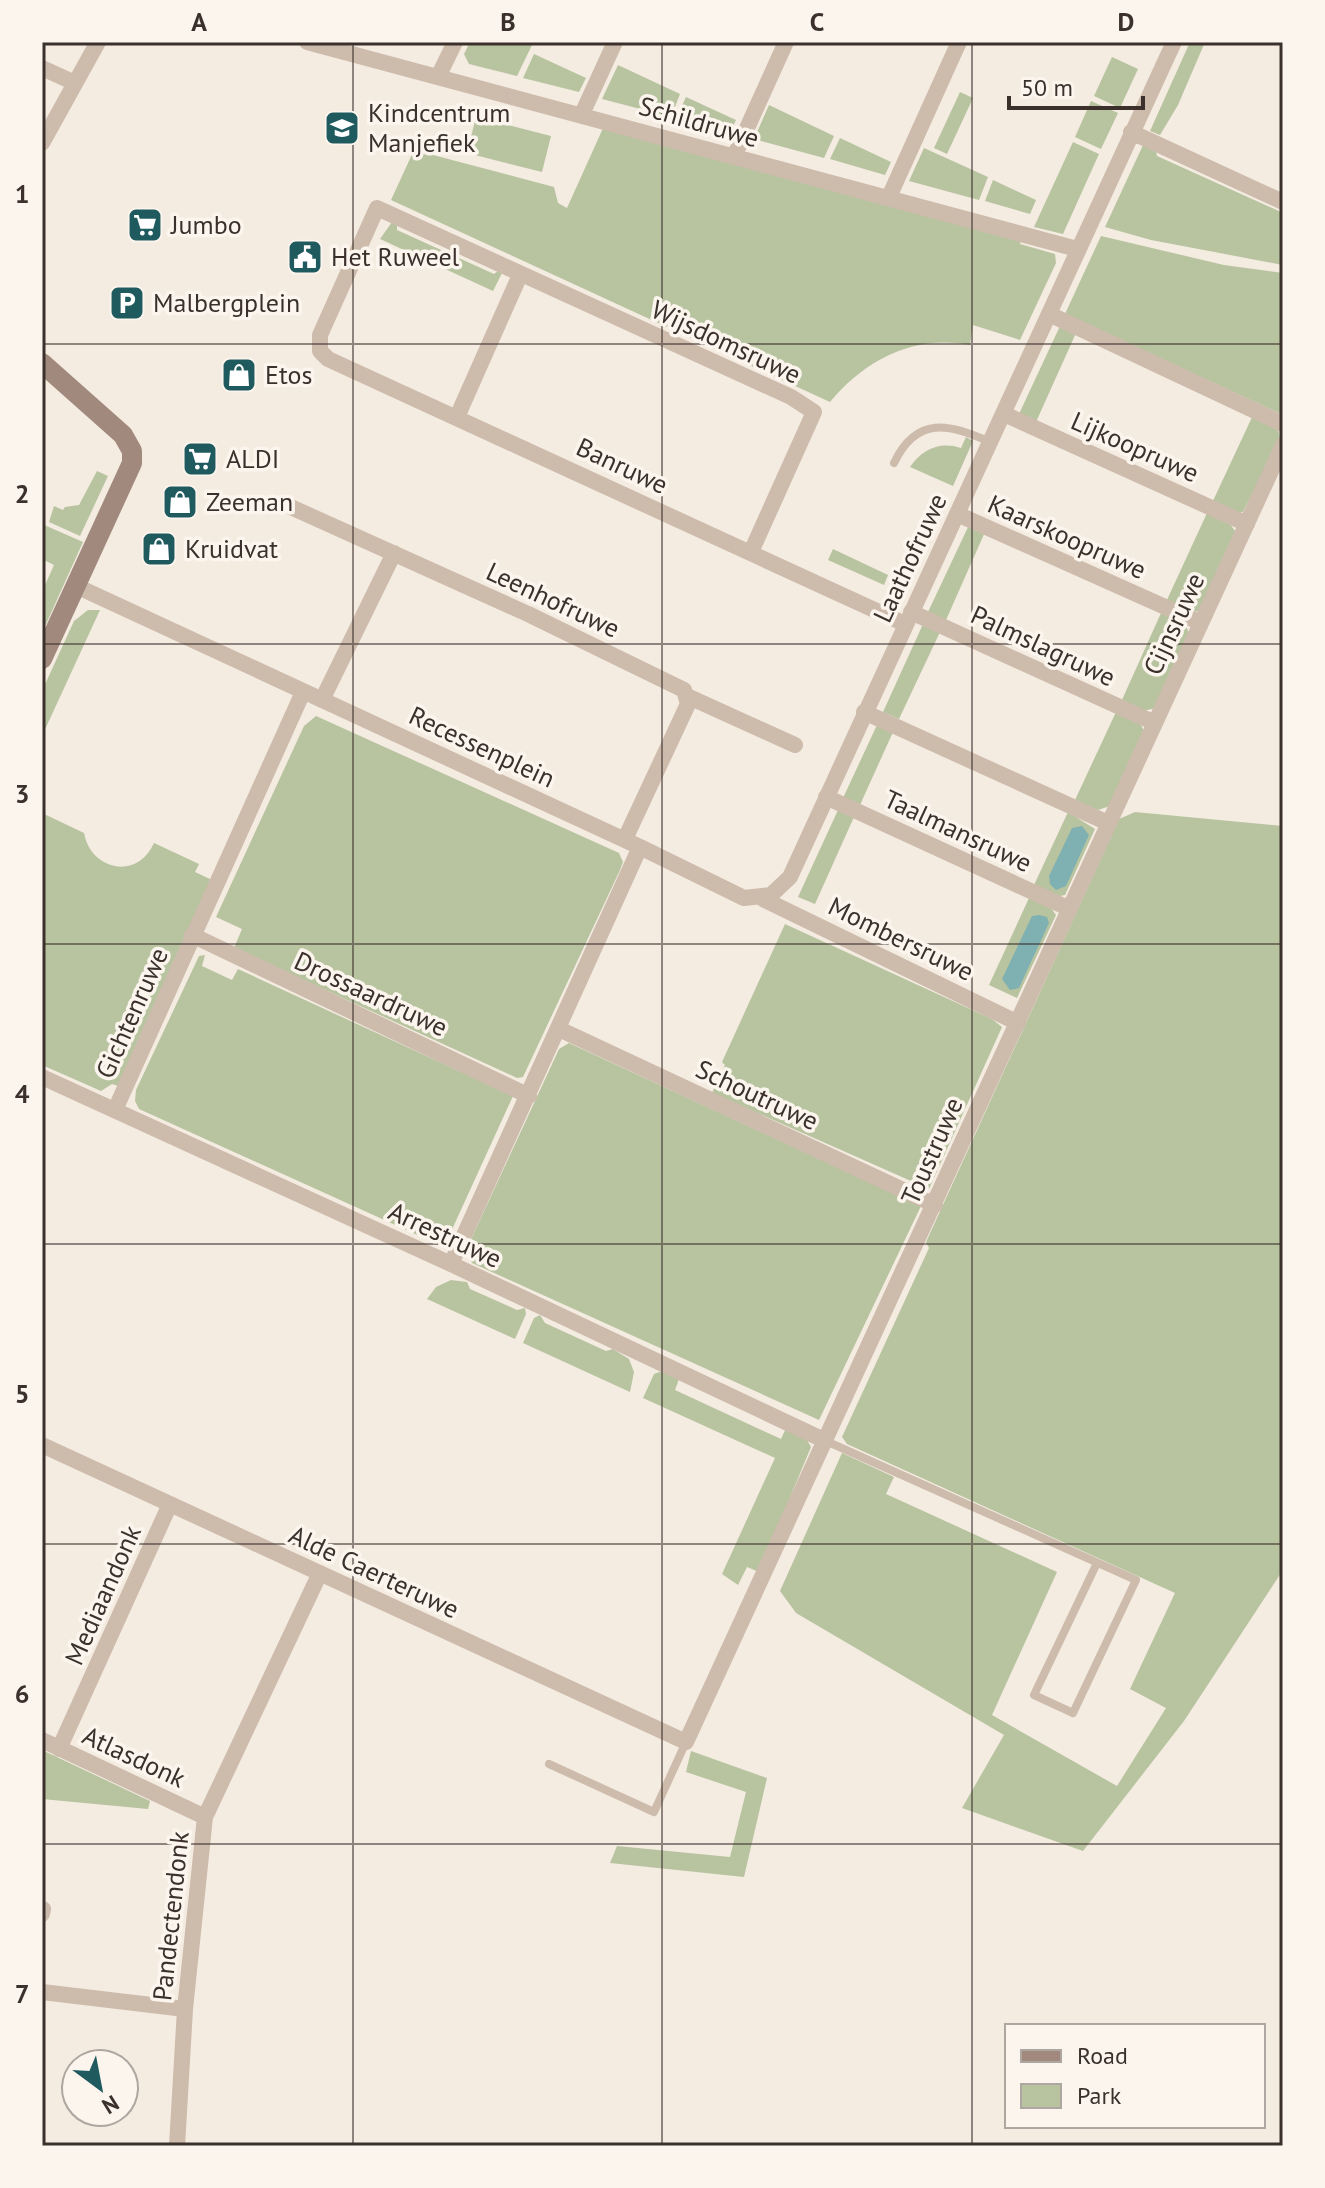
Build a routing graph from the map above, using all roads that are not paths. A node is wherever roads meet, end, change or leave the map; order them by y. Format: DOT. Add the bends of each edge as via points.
graph roads {
  1 [pos="98,42"];
  2 [pos="307,42"];
  3 [pos="455,42"];
  4 [pos="615,42"];
  5 [pos="786,42"];
  6 [pos="959,42"];
  7 [pos="1174,42"];
  8 [pos="42,68"];
  9 [pos="439,75"];
  10 [pos="75,83"];
  11 [pos="582,114"];
  12 [pos="1131,132"];
  13 [pos="42,143"];
  14 [pos="734,157"];
  15 [pos="889,197"];
  16 [pos="1283,202"];
  17 [pos="1077,249"];
  18 [pos="520,275"];
  19 [pos="1049,314"];
  20 [pos="320,351"];
  21 [pos="42,363"];
  22 [pos="1004,414"];
  23 [pos="457,417"];
  24 [pos="1283,424"];
  25 [pos="990,443"];
  26 [pos="1283,445"];
  27 [pos="894,463"];
  28 [pos="284,504"];
  29 [pos="957,514"];
  30 [pos="1247,524"];
  31 [pos="751,552"];
  32 [pos="394,553"];
  33 [pos="76,586"];
  34 [pos="908,618"];
  35 [pos="1201,623"];
  36 [pos="42,659"];
  37 [pos="303,692"];
  38 [pos="687,696"];
  39 [pos="322,700"];
  40 [pos="864,712"];
  41 [pos="1155,723"];
  42 [pos="795,745"];
  43 [pos="826,797"];
  44 [pos="1108,823"];
  45 [pos="633,843"];
  46 [pos="763,899"];
  47 [pos="1070,909"];
  48 [pos="192,935"];
  49 [pos="1018,1023"];
  50 [pos="559,1029"];
  51 [pos="42,1077"];
  52 [pos="529,1096"];
  53 [pos="115,1110"];
  54 [pos="935,1205"];
  55 [pos="451,1264"];
  56 [pos="826,1441"];
  57 [pos="42,1445"];
  58 [pos="170,1504"];
  59 [pos="1097,1563"];
  60 [pos="320,1573"];
  61 [pos="42,1740"];
  62 [pos="686,1742"];
  63 [pos="59,1749"];
  64 [pos="549,1764"];
  65 [pos="205,1817"];
  66 [pos="42,1992"];
  67 [pos="185,2009"];
  68 [pos="177,2146"];
  1 -- 10 [label="street"];
  2 -- 9 [label="street, Schildruwe"];
  3 -- 9 [label="street"];
  4 -- 11 [label="street"];
  5 -- 14 [label="street"];
  6 -- 15 [label="street"];
  7 -- 12 [label="street, Laathofruwe"];
  8 -- 10 [label="street"];
  9 -- 11 [label="street, Schildruwe"];
  10 -- 13 [label="street"];
  11 -- 14 [label="street, Schildruwe"];
  12 -- 16 [label="street"];
  12 -- 17 [label="street, Laathofruwe"];
  14 -- 15 [label="street, Schildruwe"];
  15 -- 17 [label="street, Schildruwe"];
  17 -- 19 [label="street, Laathofruwe"];
  18 -- 20 [label="street, Wijsdomsruwe" via="377,208 320,335"];
  18 -- 23 [label="street"];
  18 -- 31 [label="street, Wijsdomsruwe" via="814,412"];
  19 -- 22 [label="street, Laathofruwe"];
  19 -- 24 [label="street"];
  20 -- 23 [label="street, Banruwe"];
  21 -- 33 [label="street" via="123,435 132,451 127,478"];
  22 -- 25 [label="street, Laathofruwe"];
  22 -- 30 [label="street, Lijkoopruwe"];
  23 -- 31 [label="street, Banruwe"];
  25 -- 27 [label="lane" via="959,428 934,427 911,438"];
  25 -- 29 [label="street, Laathofruwe"];
  26 -- 30 [label="street, Cijnsruwe"];
  28 -- 32 [label="street, Leenhofruwe"];
  29 -- 34 [label="street, Laathofruwe"];
  29 -- 35 [label="street, Kaarskoopruwe"];
  30 -- 35 [label="street, Cijnsruwe"];
  31 -- 34 [label="street, Banruwe"];
  32 -- 38 [label="street, Leenhofruwe" via="677,685"];
  32 -- 39 [label="street"];
  33 -- 36 [label="street"];
  33 -- 37 [label="street, Recessenplein"];
  34 -- 40 [label="street, Laathofruwe"];
  34 -- 41 [label="street, Palmslagruwe"];
  35 -- 41 [label="street, Cijnsruwe"];
  37 -- 39 [label="street, Recessenplein"];
  37 -- 48 [label="street"];
  38 -- 42 [label="street, Leenhofruwe"];
  38 -- 45 [label="street"];
  39 -- 45 [label="street, Recessenplein"];
  40 -- 43 [label="street, Laathofruwe"];
  40 -- 44 [label="street"];
  41 -- 44 [label="street, Cijnsruwe"];
  43 -- 46 [label="street, Laathofruwe" via="790,877"];
  43 -- 47 [label="street, Taalmansruwe"];
  44 -- 47 [label="street, Toustruwe"];
  45 -- 46 [label="street, Recessenplein" via="744,898"];
  45 -- 50 [label="street"];
  46 -- 49 [label="street, Mombersruwe"];
  47 -- 49 [label="street, Toustruwe"];
  48 -- 52 [label="street, Drossaardruwe"];
  48 -- 53 [label="street, Gichtenruwe"];
  49 -- 54 [label="street, Toustruwe"];
  50 -- 52 [label="street"];
  50 -- 54 [label="street, Schoutruwe"];
  51 -- 53 [label="street, Arrestruwe"];
  52 -- 55 [label="street"];
  53 -- 55 [label="street, Arrestruwe"];
  54 -- 56 [label="street, Toustruwe"];
  55 -- 56 [label="street, Arrestruwe"];
  56 -- 59 [label="lane"];
  56 -- 62 [label="street, Toustruwe"];
  57 -- 58 [label="street, Alde Caerteruwe"];
  58 -- 60 [label="street, Alde Caerteruwe"];
  58 -- 63 [label="street, Mediaandonk"];
  59 -- 59 [label="lane" via="1136,1580 1073,1713 1034,1695"];
  60 -- 62 [label="street, Alde Caerteruwe"];
  60 -- 65 [label="street, Pandectendonk"];
  61 -- 63 [label="street, Atlasdonk"];
  62 -- 64 [label="lane" via="654,1812"];
  63 -- 65 [label="street, Atlasdonk"];
  65 -- 67 [label="street, Pandectendonk"];
  66 -- 67 [label="street"];
  67 -- 68 [label="street, Pandectendonk"];
}
